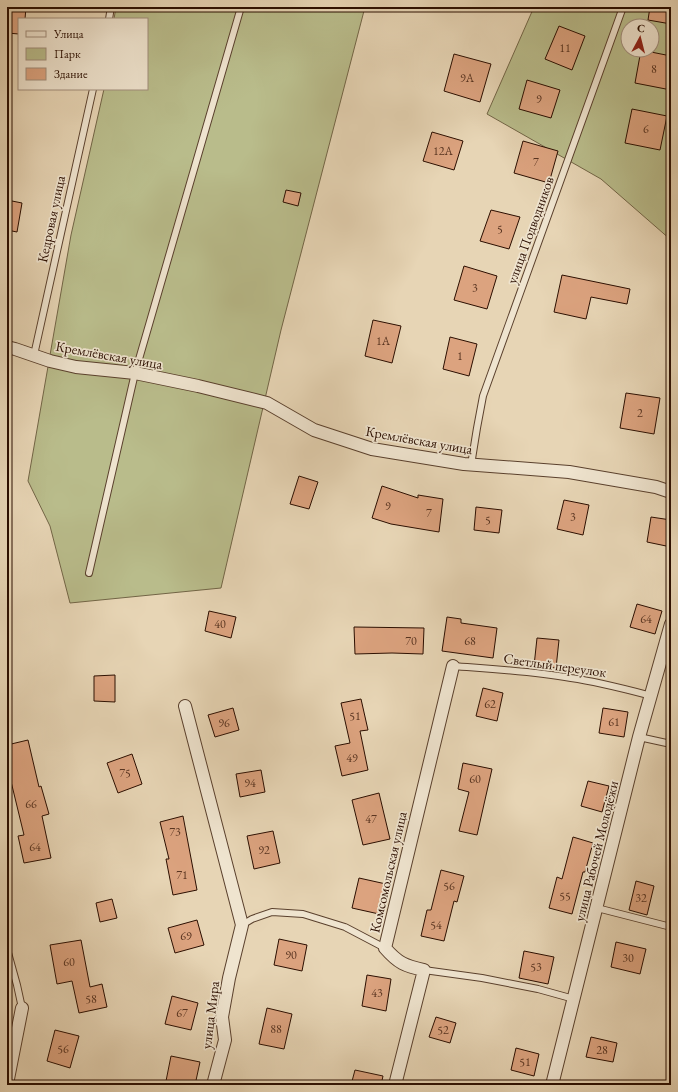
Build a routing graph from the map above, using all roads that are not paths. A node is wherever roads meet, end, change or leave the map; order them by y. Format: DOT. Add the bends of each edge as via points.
graph roads {
  1 [pos="111,7"];
  2 [pos="241,7"];
  3 [pos="623,7"];
  4 [pos="109,18"];
  5 [pos="93,90"];
  6 [pos="7,348"];
  7 [pos="34,355"];
  8 [pos="135,373"];
  9 [pos="471,465"];
  10 [pos="671,492"];
  11 [pos="89,573"];
  12 [pos="671,624"];
  13 [pos="453,666"];
  14 [pos="652,696"];
  15 [pos="185,706"];
  16 [pos="639,737"];
  17 [pos="671,744"];
  18 [pos="597,908"];
  19 [pos="242,925"];
  20 [pos="671,927"];
  21 [pos="385,948"];
  22 [pos="7,949"];
  23 [pos="424,970"];
  24 [pos="574,999"];
  25 [pos="22,1008"];
  26 [pos="7,1084"];
  27 [pos="214,1085"];
  28 [pos="395,1085"];
  29 [pos="552,1085"];
  1 -- 4 [label="lane"];
  2 -- 8 [label="lane"];
  3 -- 9 [label="lane, улица Подводников" via="483,396"];
  5 -- 7 [label="lane, Кедровая улица"];
  6 -- 7 [label="street, Кремлёвская улица"];
  7 -- 8 [label="street, Кремлёвская улица" via="76,367"];
  8 -- 9 [label="street, Кремлёвская улица" via="267,403 314,430 372,449"];
  8 -- 11 [label="lane"];
  9 -- 10 [label="street, Кремлёвская улица" via="569,472 656,487"];
  12 -- 14 [label="street, улица Рабочей Молодёжи"];
  13 -- 14 [label="lane, Светлый переулок" via="570,677"];
  13 -- 21 [label="street, Комсомольская улица"];
  14 -- 16 [label="street, улица Рабочей Молодёжи"];
  15 -- 19 [label="street"];
  16 -- 17 [label="lane"];
  16 -- 18 [label="street, улица Рабочей Молодёжи"];
  18 -- 20 [label="lane"];
  18 -- 24 [label="street, улица Рабочей Молодёжи"];
  19 -- 21 [label="lane" via="272,912 303,914 345,927"];
  19 -- 27 [label="street, улица Мира" via="222,1017 225,1040"];
  21 -- 23 [label="street, Комсомольская улица" via="396,960"];
  22 -- 25 [label="lane"];
  23 -- 24 [label="lane" via="482,978"];
  23 -- 28 [label="street"];
  24 -- 29 [label="street, улица Рабочей Молодёжи"];
  25 -- 26 [label="street"];
}
